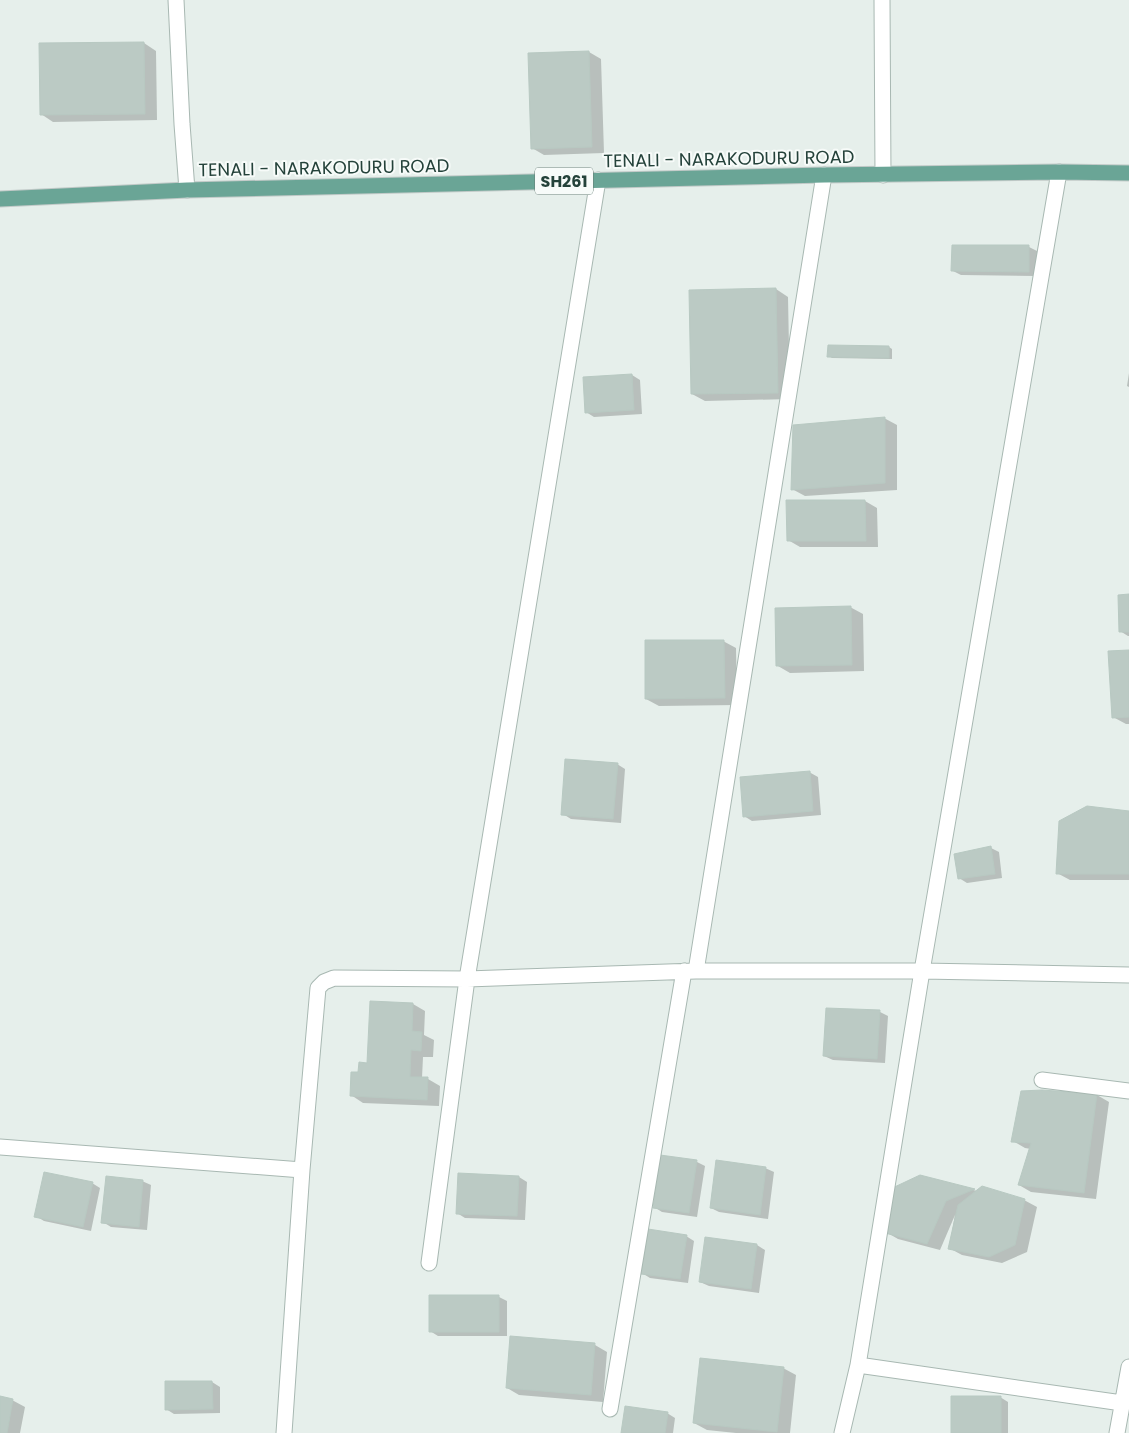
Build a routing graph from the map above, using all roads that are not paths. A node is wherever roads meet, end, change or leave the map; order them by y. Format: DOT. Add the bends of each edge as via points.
graph roads {
  1 [pos="176,0"];
  2 [pos="882,0"];
  3 [pos="1060,172"];
  4 [pos="1129,173"];
  5 [pos="824,175"];
  6 [pos="883,175"];
  7 [pos="598,180"];
  8 [pos="187,190"];
  9 [pos="0,199"];
  10 [pos="690,971"];
  11 [pos="922,971"];
  12 [pos="1129,975"];
  13 [pos="467,979"];
  14 [pos="1042,1080"];
  15 [pos="1129,1090"];
  16 [pos="0,1147"];
  17 [pos="302,1170"];
  18 [pos="429,1263"];
  19 [pos="858,1365"];
  20 [pos="1129,1367"];
  21 [pos="1122,1403"];
  22 [pos="610,1409"];
  23 [pos="284,1433"];
  24 [pos="842,1433"];
  25 [pos="1118,1433"];
  1 -- 8 [label="street"];
  2 -- 6 [label="street"];
  3 -- 4 [label="main road, TENALI - NARAKODURU ROAD / SH261"];
  3 -- 6 [label="main road, TENALI - NARAKODURU ROAD / SH261"];
  3 -- 11 [label="street"];
  5 -- 6 [label="main road, TENALI - NARAKODURU ROAD / SH261"];
  5 -- 7 [label="main road, TENALI - NARAKODURU ROAD / SH261"];
  5 -- 10 [label="street"];
  7 -- 8 [label="main road, TENALI - NARAKODURU ROAD / SH261"];
  7 -- 13 [label="street"];
  8 -- 9 [label="main road, TENALI - NARAKODURU ROAD / SH261"];
  10 -- 11 [label="street"];
  10 -- 13 [label="street"];
  10 -- 22 [label="street"];
  11 -- 12 [label="street"];
  11 -- 19 [label="street"];
  13 -- 17 [label="street" via="334,978 318,988"];
  13 -- 18 [label="street"];
  14 -- 15 [label="street"];
  16 -- 17 [label="street"];
  17 -- 23 [label="street"];
  19 -- 21 [label="street"];
  19 -- 24 [label="street"];
  20 -- 21 [label="street"];
  21 -- 25 [label="street"];
}
